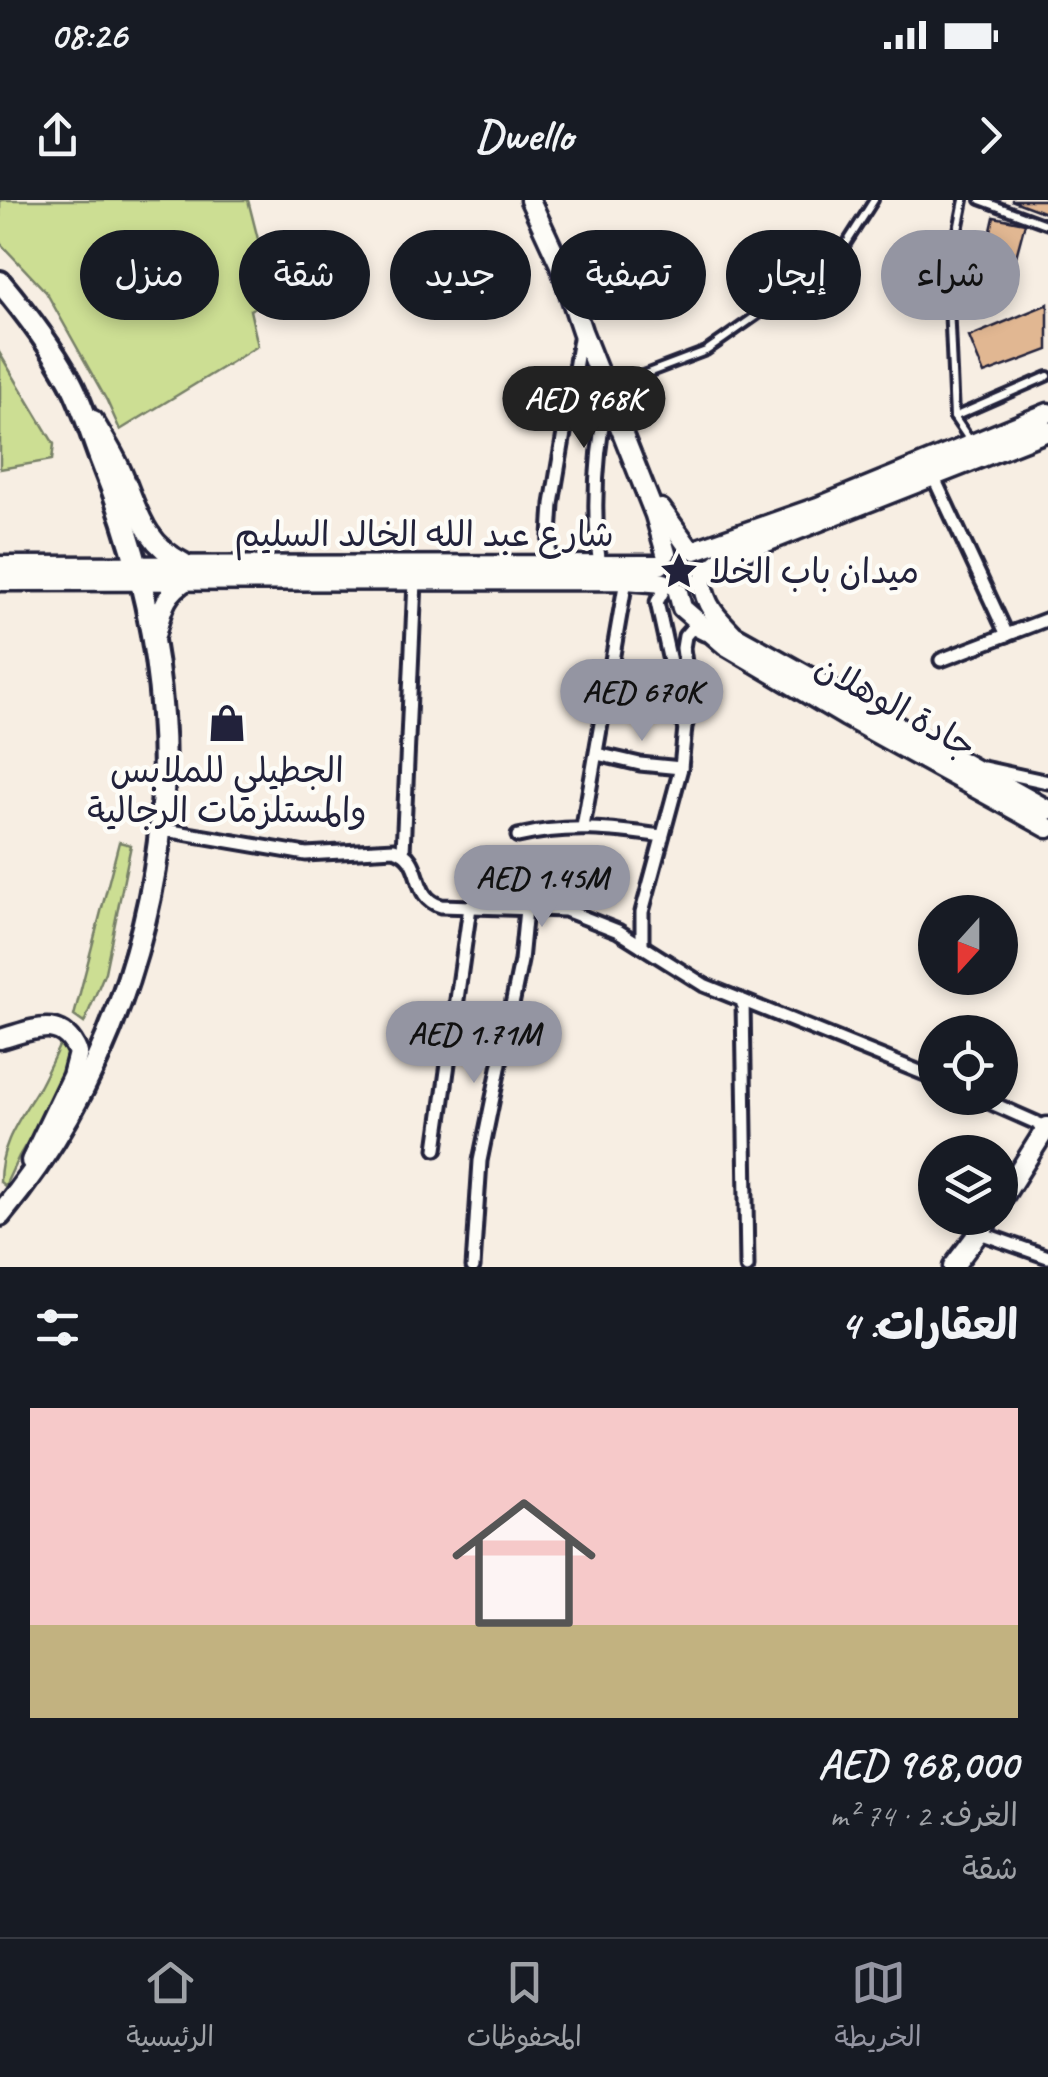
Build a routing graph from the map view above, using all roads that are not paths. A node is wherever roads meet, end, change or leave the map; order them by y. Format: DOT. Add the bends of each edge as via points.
graph roads {
  1 [pos="530,200"];
  2 [pos="874,200"];
  3 [pos="964,200"];
  4 [pos="980,200"];
  5 [pos="1048,225"];
  6 [pos="0,282"];
  7 [pos="582,331"];
  8 [pos="1048,376"];
  9 [pos="71,382"];
  10 [pos="624,382"];
  11 [pos="608,392"];
  12 [pos="1048,413"];
  13 [pos="954,417"];
  14 [pos="1048,431"];
  15 [pos="972,444"];
  16 [pos="634,460"];
  17 [pos="934,478"];
  18 [pos="692,549"];
  19 [pos="0,566"];
  20 [pos="548,566"];
  21 [pos="600,566"];
  22 [pos="76,573"];
  23 [pos="139,573"];
  24 [pos="188,573"];
  25 [pos="667,576"];
  26 [pos="704,578"];
  27 [pos="0,580"];
  28 [pos="626,580"];
  29 [pos="415,581"];
  30 [pos="1048,619"];
  31 [pos="1007,635"];
  32 [pos="152,644"];
  33 [pos="725,645"];
  34 [pos="941,660"];
  35 [pos="685,727"];
  36 [pos="597,754"];
  37 [pos="964,764"];
  38 [pos="681,768"];
  39 [pos="1048,782"];
  40 [pos="1048,810"];
  41 [pos="583,827"];
  42 [pos="1048,828"];
  43 [pos="159,830"];
  44 [pos="518,836"];
  45 [pos="662,836"];
  46 [pos="404,852"];
  47 [pos="470,907"];
  48 [pos="526,908"];
  49 [pos="642,946"];
  50 [pos="743,1001"];
  51 [pos="0,1040"];
  52 [pos="918,1071"];
  53 [pos="1018,1115"];
  54 [pos="1048,1128"];
  55 [pos="436,1148"];
  56 [pos="1018,1174"];
  57 [pos="14,1198"];
  58 [pos="0,1215"];
  59 [pos="977,1235"];
  60 [pos="1005,1235"];
  61 [pos="1048,1257"];
  62 [pos="473,1267"];
  63 [pos="747,1267"];
  64 [pos="952,1267"];
  1 -- 7 [label="street"];
  2 -- 10 [label="lane" via="846,244 783,297 706,351"];
  3 -- 13 [label="lane" via="948,281"];
  4 -- 5 [label="lane"];
  6 -- 9 [label="highway"];
  7 -- 11 [label="street"];
  7 -- 20 [label="street"];
  8 -- 13 [label="lane"];
  9 -- 23 [label="highway"];
  9 -- 24 [label="street, شارع عبد الله الخالد السليم" via="148,534"];
  11 -- 16 [label="street"];
  11 -- 21 [label="street" via="596,450"];
  12 -- 15 [label="street"];
  13 -- 15 [label="lane"];
  14 -- 17 [label="street"];
  15 -- 18 [label="street"];
  16 -- 18 [label="street" via="671,526"];
  16 -- 25 [label="street" via="656,515"];
  17 -- 26 [label="street" via="723,559"];
  17 -- 31 [label="street"];
  18 -- 25 [label="street" via="676,547"];
  18 -- 26 [label="street" via="704,560"];
  19 -- 22 [label="street, شارع عبد الله الخالد السليم"];
  20 -- 21 [label="street, شارع عبد الله الخالد السليم"];
  20 -- 24 [label="street, شارع عبد الله الخالد السليم"];
  21 -- 25 [label="street, شارع عبد الله الخالد السليم"];
  22 -- 23 [label="street, شارع عبد الله الخالد السليم"];
  22 -- 27 [label="street, شارع عبد الله الخالد السليم"];
  23 -- 24 [label="street, شارع عبد الله الخالد السليم"];
  23 -- 32 [label="highway"];
  24 -- 29 [label="street, شارع عبد الله الخالد السليم"];
  24 -- 32 [label="street" via="165,601"];
  25 -- 26 [label="street" via="692,591"];
  25 -- 28 [label="street, شارع عبد الله الخالد السليم"];
  25 -- 33 [label="street, جادة الوهلان" via="682,608"];
  25 -- 35 [label="street" via="656,602"];
  26 -- 37 [label="street, جادة الوهلان" via="704,597 734,635"];
  28 -- 29 [label="street, شارع عبد الله الخالد السليم"];
  28 -- 36 [label="street"];
  29 -- 46 [label="street"];
  30 -- 31 [label="street"];
  31 -- 34 [label="street"];
  32 -- 43 [label="highway" via="162,715"];
  33 -- 35 [label="street" via="692,628 685,636 691,708"];
  33 -- 42 [label="street, جادة الوهلان"];
  35 -- 38 [label="street"];
  36 -- 38 [label="street"];
  36 -- 41 [label="street"];
  37 -- 39 [label="street"];
  37 -- 40 [label="street, جادة الوهلان"];
  38 -- 45 [label="street"];
  41 -- 44 [label="street"];
  41 -- 45 [label="street"];
  43 -- 46 [label="street" via="306,854"];
  43 -- 57 [label="highway" via="143,925 103,1042 57,1133"];
  45 -- 49 [label="street" via="642,912"];
  46 -- 47 [label="street" via="430,903"];
  47 -- 48 [label="street"];
  47 -- 55 [label="street"];
  48 -- 49 [label="street" via="566,910"];
  48 -- 62 [label="street" via="480,1161"];
  49 -- 50 [label="street"];
  50 -- 52 [label="street"];
  50 -- 63 [label="street"];
  51 -- 57 [label="street" via="48,1026 69,1036 78,1052"];
  53 -- 54 [label="street"];
  54 -- 56 [label="street"];
  57 -- 58 [label="highway"];
  59 -- 64 [label="street"];
  60 -- 61 [label="street"];
}
